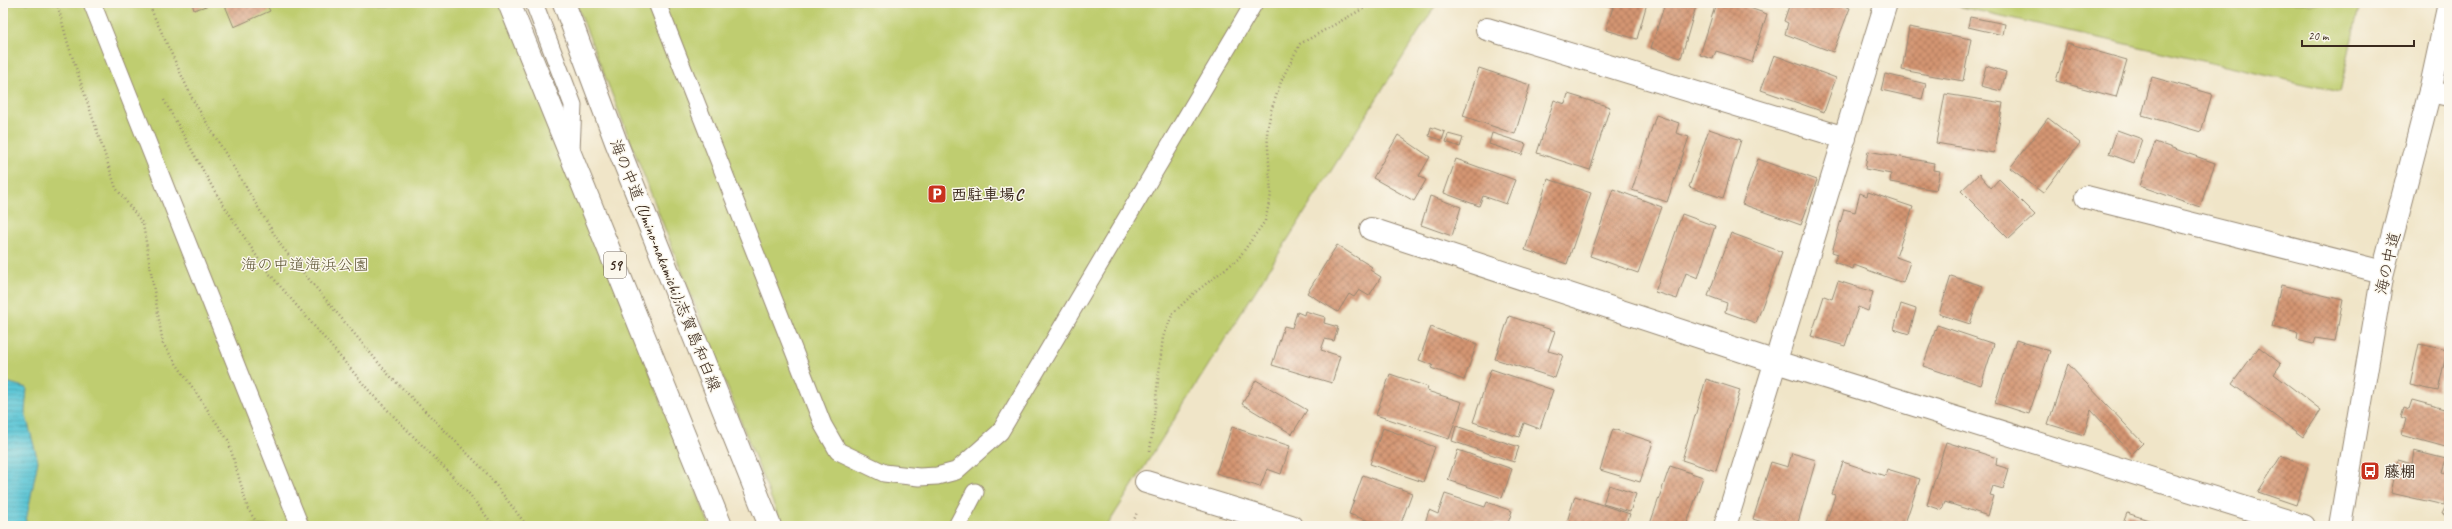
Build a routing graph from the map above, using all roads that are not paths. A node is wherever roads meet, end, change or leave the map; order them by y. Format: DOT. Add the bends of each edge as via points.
graph roads {
  1 [pos="92,3"];
  2 [pos="509,3"];
  3 [pos="534,3"];
  4 [pos="564,3"];
  5 [pos="657,3"];
  6 [pos="1254,3"];
  7 [pos="1886,3"];
  8 [pos="2449,3"];
  9 [pos="1487,29"];
  10 [pos="2440,93"];
  11 [pos="1845,138"];
  12 [pos="570,157"];
  13 [pos="2086,197"];
  14 [pos="1371,229"];
  15 [pos="2383,272"];
  16 [pos="1776,362"];
  17 [pos="1146,482"];
  18 [pos="975,492"];
  19 [pos="300,526"];
  20 [pos="721,526"];
  21 [pos="770,526"];
  22 [pos="956,526"];
  23 [pos="1292,526"];
  24 [pos="1724,526"];
  25 [pos="2304,526"];
  26 [pos="2340,526"];
  1 -- 19 [label="lane"];
  2 -- 12 [label="street, 59"];
  3 -- 12 [label="lane" via="573,105"];
  4 -- 21 [label="street, 海の中道 (Umino-nakamichi);志賀島和白線" via="616,142"];
  5 -- 6 [label="lane" via="823,425 838,450 884,474 937,476 956,471 1000,432"];
  7 -- 11 [label="street"];
  8 -- 10 [label="street, 海の中道"];
  9 -- 11 [label="street"];
  10 -- 15 [label="street, 海の中道"];
  11 -- 16 [label="street"];
  12 -- 20 [label="street, 59"];
  13 -- 15 [label="street"];
  14 -- 16 [label="street"];
  15 -- 26 [label="street, 海の中道"];
  16 -- 24 [label="street"];
  16 -- 25 [label="street"];
  17 -- 23 [label="street"];
  18 -- 22 [label="lane"];
}
